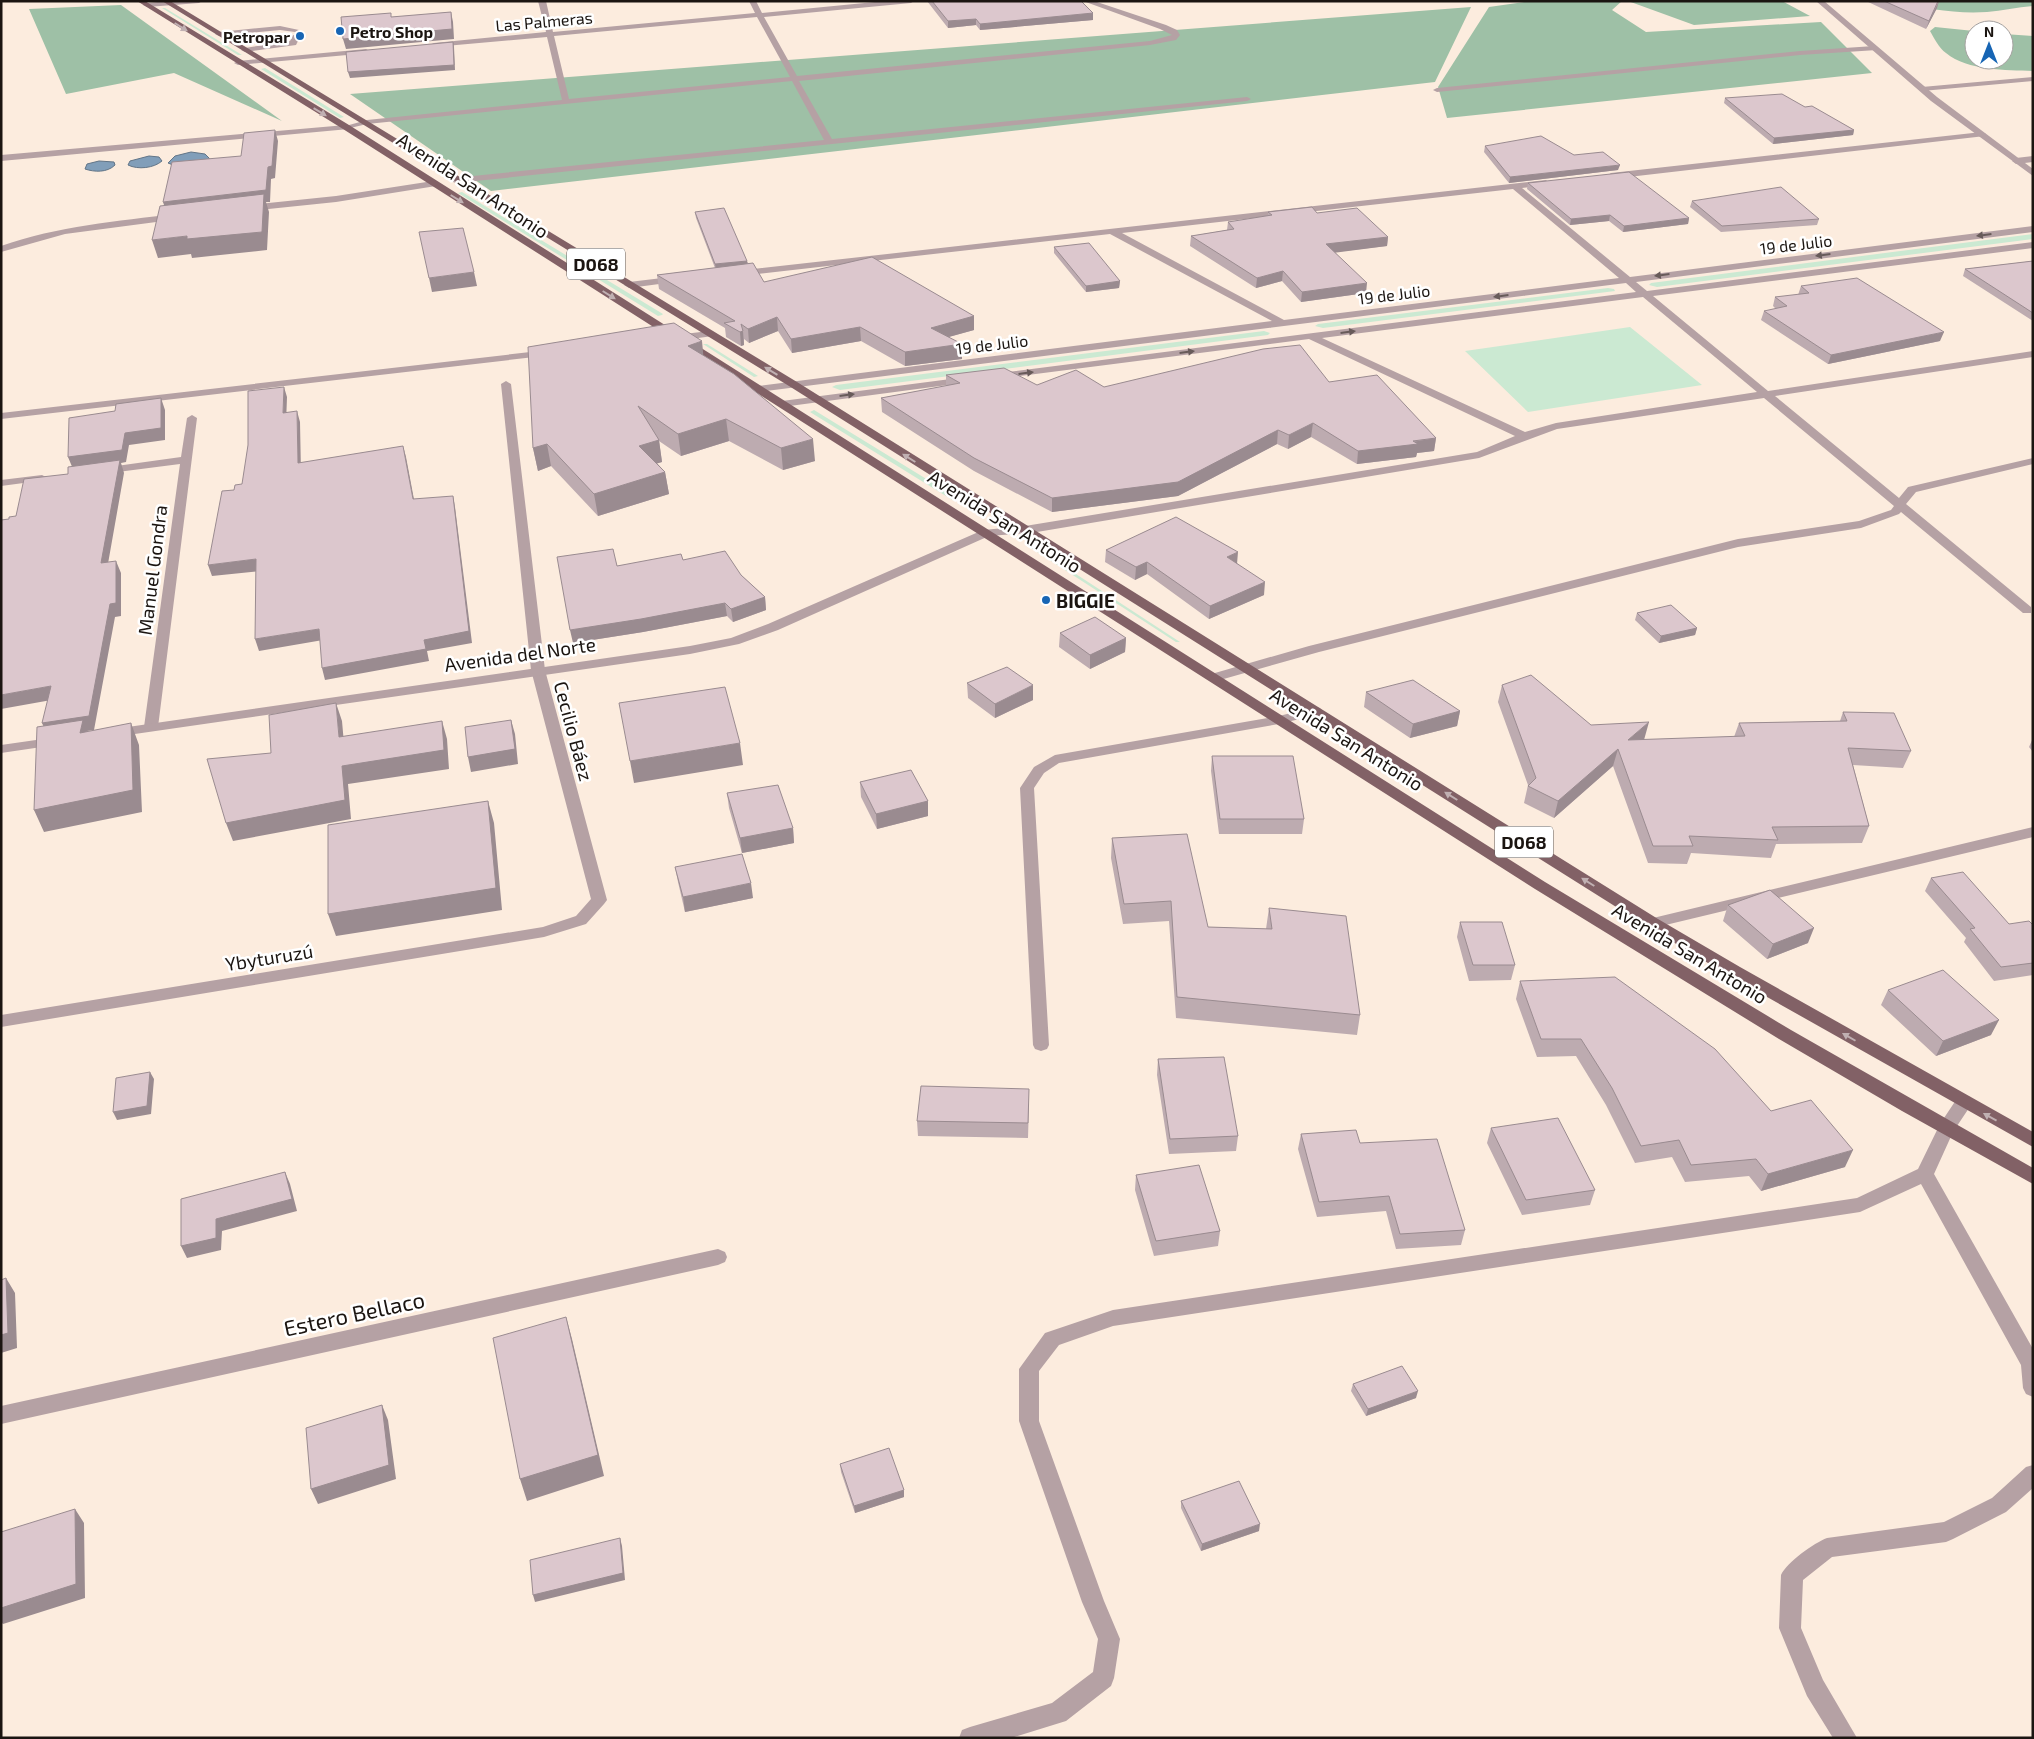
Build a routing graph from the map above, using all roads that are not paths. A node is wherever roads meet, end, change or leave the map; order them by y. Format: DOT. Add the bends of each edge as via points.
graph roads {
  1 [pos="199,1"];
  2 [pos="542,1"];
  3 [pos="752,1"];
  4 [pos="911,1"];
  5 [pos="1086,1"];
  6 [pos="1819,1"];
  7 [pos="167,2"];
  8 [pos="143,3"];
  9 [pos="758,15"];
  10 [pos="219,34"];
  11 [pos="550,34"];
  12 [pos="421,46"];
  13 [pos="1874,48"];
  14 [pos="245,50"];
  15 [pos="372,51"];
  16 [pos="263,61"];
  17 [pos="238,63"];
  18 [pos="794,79"];
  19 [pos="2033,79"];
  20 [pos="1922,89"];
  21 [pos="1437,90"];
  22 [pos="1247,99"];
  23 [pos="566,102"];
  24 [pos="366,122"];
  25 [pos="346,127"];
  26 [pos="1982,134"];
  27 [pos="829,142"];
  28 [pos="1,158"];
  29 [pos="2033,159"];
  30 [pos="2016,161"];
  31 [pos="2033,173"];
  32 [pos="1602,177"];
  33 [pos="456,180"];
  34 [pos="1553,182"];
  35 [pos="433,184"];
  36 [pos="1514,186"];
  37 [pos="237,210"];
  38 [pos="190,215"];
  39 [pos="2033,229"];
  40 [pos="1111,231"];
  41 [pos="2033,245"];
  42 [pos="1,248"];
  43 [pos="728,274"];
  44 [pos="688,278"];
  45 [pos="1626,280"];
  46 [pos="629,285"];
  47 [pos="1643,294"];
  48 [pos="1283,323"];
  49 [pos="709,334"];
  50 [pos="1312,336"];
  51 [pos="676,338"];
  52 [pos="657,340"];
  53 [pos="558,352"];
  54 [pos="2033,354"];
  55 [pos="506,384"];
  56 [pos="793,384"];
  57 [pos="758,389"];
  58 [pos="1768,394"];
  59 [pos="814,399"];
  60 [pos="782,404"];
  61 [pos="1,416"];
  62 [pos="192,418"];
  63 [pos="1526,436"];
  64 [pos="186,460"];
  65 [pos="2033,461"];
  66 [pos="89,472"];
  67 [pos="50,477"];
  68 [pos="1,484"];
  69 [pos="1901,506"];
  70 [pos="1025,530"];
  71 [pos="987,533"];
  72 [pos="2027,610"];
  73 [pos="1245,667"];
  74 [pos="538,670"];
  75 [pos="1213,678"];
  76 [pos="1315,711"];
  77 [pos="1279,720"];
  78 [pos="151,727"];
  79 [pos="104,734"];
  80 [pos="67,740"];
  81 [pos="1,749"];
  82 [pos="2033,832"];
  83 [pos="1653,923"];
  84 [pos="544,932"];
  85 [pos="1,1021"];
  86 [pos="1041,1045"];
  87 [pos="1964,1102"];
  88 [pos="1946,1129"];
  89 [pos="2033,1140"];
  90 [pos="1925,1174"];
  91 [pos="2033,1177"];
  92 [pos="718,1257"];
  93 [pos="2033,1388"];
  94 [pos="1,1415"];
  95 [pos="2033,1474"];
  96 [pos="970,1738"];
  97 [pos="1846,1738"];
  1 -- 7 [label="street"];
  2 -- 11 [label="street"];
  3 -- 9 [label="street"];
  4 -- 9 [label="street, Las Palmeras"];
  5 -- 18 [label="street" via="1163,27 1176,35 1150,43"];
  6 -- 13 [label="street"];
  7 -- 8 [label="street"];
  7 -- 10 [label="main road, Avenida San Antonio / D068"];
  8 -- 17 [label="main road, Avenida San Antonio / D068, one-way"];
  9 -- 11 [label="street, Las Palmeras"];
  9 -- 18 [label="street"];
  10 -- 14 [label="main road, Avenida San Antonio / D068"];
  10 -- 14 [label="street" via="280,28 295,34 293,43 285,46"];
  11 -- 12 [label="street, Las Palmeras"];
  11 -- 23 [label="street"];
  13 -- 20 [label="street"];
  13 -- 21 [label="street"];
  14 -- 16 [label="main road, Avenida San Antonio / D068"];
  15 -- 16 [label="street"];
  16 -- 17 [label="street"];
  16 -- 24 [label="main road, Avenida San Antonio / D068"];
  17 -- 25 [label="main road, Avenida San Antonio / D068, one-way"];
  18 -- 23 [label="street"];
  18 -- 27 [label="street"];
  19 -- 20 [label="street"];
  20 -- 26 [label="street"];
  22 -- 27 [label="street"];
  23 -- 24 [label="street"];
  24 -- 25 [label="street"];
  24 -- 33 [label="main road, Avenida San Antonio / D068"];
  25 -- 28 [label="street"];
  25 -- 35 [label="main road, Avenida San Antonio / D068"];
  26 -- 30 [label="street"];
  26 -- 32 [label="street"];
  27 -- 33 [label="street"];
  29 -- 30 [label="street"];
  30 -- 31 [label="street"];
  33 -- 46 [label="main road, Avenida San Antonio / D068"];
  34 -- 36 [label="street"];
  35 -- 37 [label="street"];
  35 -- 51 [label="main road, Avenida San Antonio / D068, one-way"];
  36 -- 40 [label="street"];
  36 -- 45 [label="street"];
  38 -- 42 [label="street" via="59,232"];
  39 -- 45 [label="street, 19 de Julio, one-way"];
  40 -- 43 [label="street"];
  40 -- 48 [label="street"];
  41 -- 47 [label="street, 19 de Julio"];
  44 -- 46 [label="street"];
  45 -- 47 [label="street"];
  45 -- 48 [label="street, 19 de Julio, one-way"];
  46 -- 49 [label="main road, Avenida San Antonio / D068"];
  50 -- 47 [label="street, 19 de Julio, one-way"];
  47 -- 58 [label="street"];
  48 -- 50 [label="street"];
  48 -- 56 [label="street, 19 de Julio"];
  49 -- 51 [label="street"];
  56 -- 49 [label="main road, Avenida San Antonio / D068, one-way"];
  59 -- 50 [label="street, 19 de Julio, one-way"];
  50 -- 63 [label="street"];
  51 -- 52 [label="street"];
  51 -- 57 [label="main road, Avenida San Antonio / D068"];
  53 -- 61 [label="street"];
  54 -- 58 [label="street, Avenida del Norte"];
  55 -- 74 [label="street, Cecilio Báez"];
  56 -- 57 [label="street, 19 de Julio"];
  56 -- 59 [label="main road, Avenida San Antonio / D068"];
  57 -- 60 [label="main road, Avenida San Antonio / D068"];
  58 -- 63 [label="street, Avenida del Norte" via="1584,421 1541,429"];
  58 -- 69 [label="street"];
  59 -- 60 [label="street, 19 de Julio"];
  70 -- 59 [label="main road, Avenida San Antonio / D068, one-way"];
  60 -- 71 [label="main road, Avenida San Antonio / D068"];
  62 -- 64 [label="street, Manuel Gondra"];
  63 -- 70 [label="street, Avenida del Norte" via="1479,455"];
  64 -- 66 [label="street"];
  64 -- 78 [label="street, Manuel Gondra"];
  65 -- 69 [label="street" via="1912,489"];
  67 -- 68 [label="street"];
  69 -- 72 [label="street"];
  69 -- 73 [label="street" via="1895,512 1861,524 1738,543"];
  70 -- 71 [label="street, Avenida del Norte"];
  70 -- 73 [label="main road, Avenida San Antonio / D068"];
  71 -- 74 [label="street, Avenida del Norte" via="734,641"];
  71 -- 75 [label="main road, Avenida San Antonio / D068"];
  73 -- 75 [label="street"];
  73 -- 76 [label="main road, Avenida San Antonio / D068"];
  74 -- 78 [label="street, Avenida del Norte"];
  74 -- 84 [label="street, Cecilio Báez" via="599,900 581,920"];
  75 -- 77 [label="main road, Avenida San Antonio / D068"];
  76 -- 77 [label="street"];
  83 -- 76 [label="main road, Avenida San Antonio / D068, one-way"];
  77 -- 86 [label="street" via="1055,759 1039,770 1027,788"];
  77 -- 88 [label="main road, Avenida San Antonio / D068" via="1615,933"];
  78 -- 79 [label="street, Avenida del Norte"];
  80 -- 81 [label="street"];
  82 -- 83 [label="street"];
  87 -- 83 [label="main road, Avenida San Antonio / D068, one-way"];
  84 -- 85 [label="street, Ybyturuzú"];
  87 -- 88 [label="street"];
  89 -- 87 [label="main road, Avenida San Antonio / D068, one-way"];
  88 -- 90 [label="street"];
  88 -- 91 [label="main road, Avenida San Antonio / D068"];
  90 -- 93 [label="street" via="2030,1364"];
  90 -- 96 [label="street" via="1860,1205 1113,1318 1052,1339 1029,1369 1029,1421 1109,1639 1103,1678 1058,1714"];
  92 -- 94 [label="street, Estero Bellaco"];
  95 -- 97 [label="street" via="1998,1505 1946,1532 1827,1548 1792,1575 1790,1628 1815,1688"];
}
